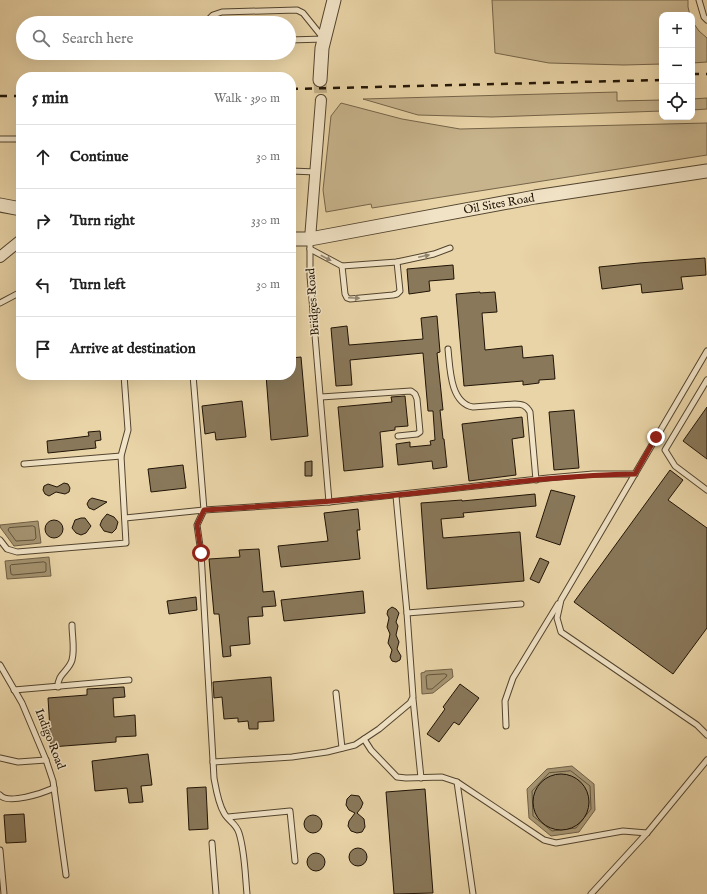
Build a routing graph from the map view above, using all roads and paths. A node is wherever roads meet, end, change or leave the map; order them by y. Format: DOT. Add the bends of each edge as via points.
graph roads {
  1 [pos="334,0"];
  2 [pos="699,0"];
  3 [pos="212,16"];
  4 [pos="707,20"];
  5 [pos="324,39"];
  6 [pos="296,40"];
  7 [pos="320,80"];
  8 [pos="321,100"];
  9 [pos="16,139"];
  10 [pos="0,140"];
  11 [pos="296,171"];
  12 [pos="707,171"];
  13 [pos="316,172"];
  14 [pos="0,206"];
  15 [pos="16,208"];
  16 [pos="296,240"];
  17 [pos="16,244"];
  18 [pos="310,244"];
  19 [pos="450,248"];
  20 [pos="0,257"];
  21 [pos="397,262"];
  22 [pos="342,266"];
  23 [pos="16,295"];
  24 [pos="0,303"];
  25 [pos="448,349"];
  26 [pos="707,351"];
  27 [pos="124,380"];
  28 [pos="193,380"];
  29 [pos="707,380"];
  30 [pos="321,397"];
  31 [pos="398,436"];
  32 [pos="121,456"];
  33 [pos="24,464"];
  34 [pos="635,474"];
  35 [pos="536,480"];
  36 [pos="707,490"];
  37 [pos="396,496"];
  38 [pos="330,502"];
  39 [pos="204,510"];
  40 [pos="125,518"];
  41 [pos="0,540"];
  42 [pos="561,600"];
  43 [pos="521,604"];
  44 [pos="407,613"];
  45 [pos="72,625"];
  46 [pos="0,665"];
  47 [pos="129,680"];
  48 [pos="58,687"];
  49 [pos="14,690"];
  50 [pos="336,693"];
  51 [pos="413,697"];
  52 [pos="506,726"];
  53 [pos="707,735"];
  54 [pos="364,739"];
  55 [pos="342,748"];
  56 [pos="0,758"];
  57 [pos="46,760"];
  58 [pos="707,760"];
  59 [pos="213,762"];
  60 [pos="421,778"];
  61 [pos="457,782"];
  62 [pos="54,788"];
  63 [pos="0,795"];
  64 [pos="228,817"];
  65 [pos="647,833"];
  66 [pos="212,843"];
  67 [pos="0,850"];
  68 [pos="295,861"];
  69 [pos="66,875"];
  70 [pos="4,894"];
  71 [pos="216,894"];
  72 [pos="247,894"];
  73 [pos="473,894"];
  74 [pos="591,894"];
  1 -- 5 [label="street"];
  2 -- 4 [label="lane"];
  3 -- 5 [label="lane" via="222,12 298,10"];
  5 -- 6 [label="lane"];
  5 -- 7 [label="street"];
  8 -- 13 [label="street, Bridges Road"];
  9 -- 10 [label="lane"];
  11 -- 13 [label="lane"];
  12 -- 18 [label="street, Oil Sites Road" via="535,197"];
  13 -- 18 [label="street, Bridges Road"];
  14 -- 15 [label="street"];
  16 -- 18 [label="street, Oil Sites Road"];
  17 -- 20 [label="street"];
  18 -- 22 [label="lane, one-way"];
  18 -- 30 [label="lane, Bridges Road" via="310,276"];
  21 -- 19 [label="lane, one-way"];
  21 -- 22 [label="lane"];
  22 -- 21 [label="lane, one-way" via="345,294 347,298 357,298 398,294 400,291"];
  23 -- 24 [label="lane"];
  25 -- 35 [label="lane" via="452,385 463,403 473,407 521,404 527,407 530,412"];
  26 -- 34 [label="lane"];
  27 -- 32 [label="lane" via="128,430"];
  28 -- 39 [label="lane"];
  29 -- 36 [label="lane" via="665,450 674,466"];
  30 -- 31 [label="lane" via="411,391 416,394 420,432"];
  30 -- 38 [label="lane, Bridges Road"];
  32 -- 33 [label="lane"];
  32 -- 40 [label="lane"];
  34 -- 35 [label="lane" via="593,474"];
  34 -- 42 [label="lane"];
  35 -- 37 [label="lane"];
  37 -- 38 [label="lane"];
  37 -- 44 [label="lane"];
  38 -- 39 [label="lane"];
  39 -- 40 [label="lane"];
  39 -- 59 [label="lane" via="197,525 201,553"];
  40 -- 41 [label="lane" via="126,543 16,552 7,549"];
  42 -- 52 [label="lane" via="513,678 505,701"];
  42 -- 53 [label="lane" via="557,618 561,632 697,725"];
  43 -- 44 [label="lane"];
  44 -- 51 [label="lane"];
  45 -- 48 [label="lane" via="72,661 60,677"];
  46 -- 49 [label="lane, Indigo Road"];
  47 -- 48 [label="lane"];
  48 -- 49 [label="lane"];
  49 -- 57 [label="lane, Indigo Road"];
  50 -- 55 [label="lane"];
  51 -- 54 [label="lane" via="410,703"];
  51 -- 60 [label="lane"];
  54 -- 55 [label="lane"];
  54 -- 60 [label="lane" via="397,777"];
  55 -- 59 [label="lane" via="292,757"];
  56 -- 57 [label="lane" via="18,762"];
  57 -- 62 [label="lane, Indigo Road"];
  58 -- 65 [label="lane"];
  59 -- 64 [label="lane" via="218,798 224,814"];
  60 -- 61 [label="lane" via="442,777"];
  61 -- 65 [label="lane" via="544,840 556,843 623,831"];
  61 -- 73 [label="lane"];
  62 -- 63 [label="lane" via="44,793 6,799"];
  62 -- 69 [label="lane, Indigo Road"];
  64 -- 68 [label="lane" via="290,811"];
  64 -- 72 [label="lane" via="239,833"];
  65 -- 74 [label="lane"];
  66 -- 71 [label="lane"];
  67 -- 70 [label="lane"];
}
